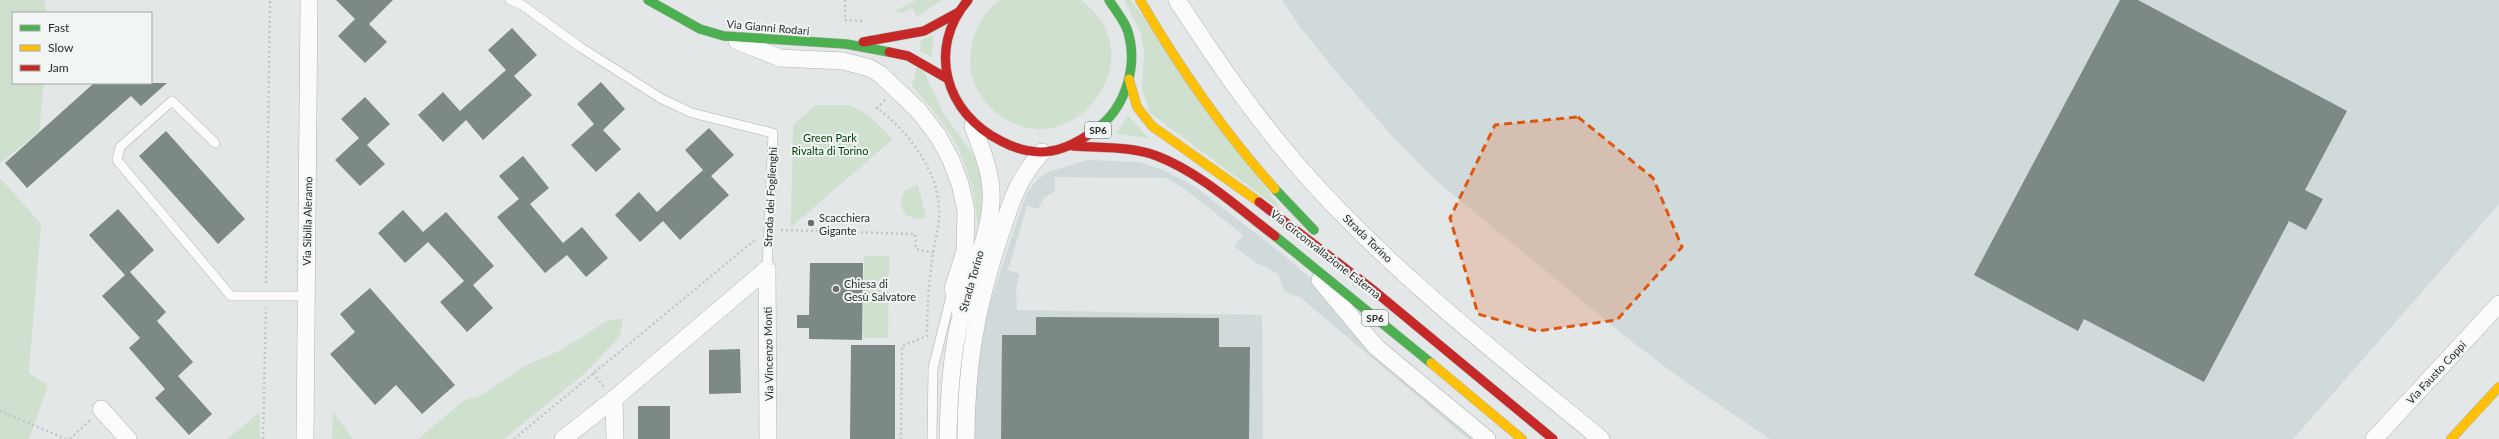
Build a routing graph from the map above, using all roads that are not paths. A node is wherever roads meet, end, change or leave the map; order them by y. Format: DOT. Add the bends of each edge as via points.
graph roads {
  1 [pos="510,0"];
  2 [pos="648,0"];
  3 [pos="968,0"];
  4 [pos="1109,0"];
  5 [pos="1140,0"];
  6 [pos="1177,0"];
  7 [pos="309,1"];
  8 [pos="959,12"];
  9 [pos="724,36"];
  10 [pos="846,44"];
  11 [pos="948,79"];
  12 [pos="1129,79"];
  13 [pos="973,126"];
  14 [pos="214,143"];
  15 [pos="1073,146"];
  16 [pos="1042,152"];
  17 [pos="1300,255"];
  18 [pos="767,269"];
  19 [pos="953,289"];
  20 [pos="1372,289"];
  21 [pos="306,296"];
  22 [pos="2499,304"];
  23 [pos="961,313"];
  24 [pos="2499,387"];
  25 [pos="614,399"];
  26 [pos="101,408"];
  27 [pos="128,439"];
  28 [pos="305,439"];
  29 [pos="563,439"];
  30 [pos="615,439"];
  31 [pos="768,439"];
  32 [pos="932,439"];
  33 [pos="948,439"];
  34 [pos="966,439"];
  35 [pos="1487,439"];
  36 [pos="1522,439"];
  37 [pos="1553,439"];
  38 [pos="1600,439"];
  39 [pos="2374,439"];
  40 [pos="2451,439"];
  1 -- 18 [label="lane, Strada dei Foglienghi" via="522,5 586,51 662,100 692,113 773,133"];
  2 -- 9 [label="main road, Via Gianni Rodari" via="700,29"];
  3 -- 8 [label="main road, SP6"];
  4 -- 12 [label="main road, SP6" via="1125,25 1130,46"];
  5 -- 20 [label="main road, SP6" via="1192,82 1263,174"];
  6 -- 38 [label="street, Strada Torino" via="1259,118 1304,173 1361,233 1458,321"];
  7 -- 21 [label="street, Via Sibilla Aleramo"];
  8 -- 10 [label="main road, Via Gianni Rodari" via="924,31"];
  8 -- 11 [label="main road, SP6" via="951,30 946,52"];
  9 -- 10 [label="main road, Via Gianni Rodari"];
  9 -- 19 [label="street" via="780,58 857,63 880,74 918,110 938,136 960,184 966,211 965,251"];
  10 -- 11 [label="main road, Via Gianni Rodari" via="908,56"];
  11 -- 13 [label="main road, SP6" via="959,108"];
  12 -- 15 [label="main road, SP6" via="1124,97 1114,114 1094,134"];
  12 -- 20 [label="main road, Via Circonvallazione Esterna / SP6" via="1137,107 1152,126 1238,186"];
  13 -- 16 [label="main road, SP6" via="1006,147 1020,151"];
  13 -- 23 [label="street, Strada Torino" via="988,169 991,203"];
  14 -- 21 [label="lane" via="172,101 120,148 117,160 231,296"];
  15 -- 16 [label="main road, SP6"];
  15 -- 17 [label="main road, Via Circonvallazione Esterna / SP6" via="1137,151 1174,163 1227,198"];
  16 -- 34 [label="street, Strada Torino" via="1020,180 981,298 969,364"];
  17 -- 35 [label="street, Via Circonvallazione Esterna" via="1376,347"];
  17 -- 36 [label="main road, Via Circonvallazione Esterna / SP6"];
  18 -- 25 [label="street"];
  18 -- 31 [label="street, Via Vincenzo Monti"];
  19 -- 23 [label="street"];
  19 -- 32 [label="lane, Strada Torino" via="933,368"];
  20 -- 37 [label="main road, Via Circonvallazione Esterna / SP6"];
  21 -- 28 [label="street, Via Sibilla Aleramo"];
  22 -- 39 [label="street, Via Fausto Coppi"];
  23 -- 33 [label="street, Strada Torino" via="952,370"];
  24 -- 40 [label="main road"];
  25 -- 29 [label="street"];
  25 -- 30 [label="street"];
  26 -- 27 [label="street"];
}
